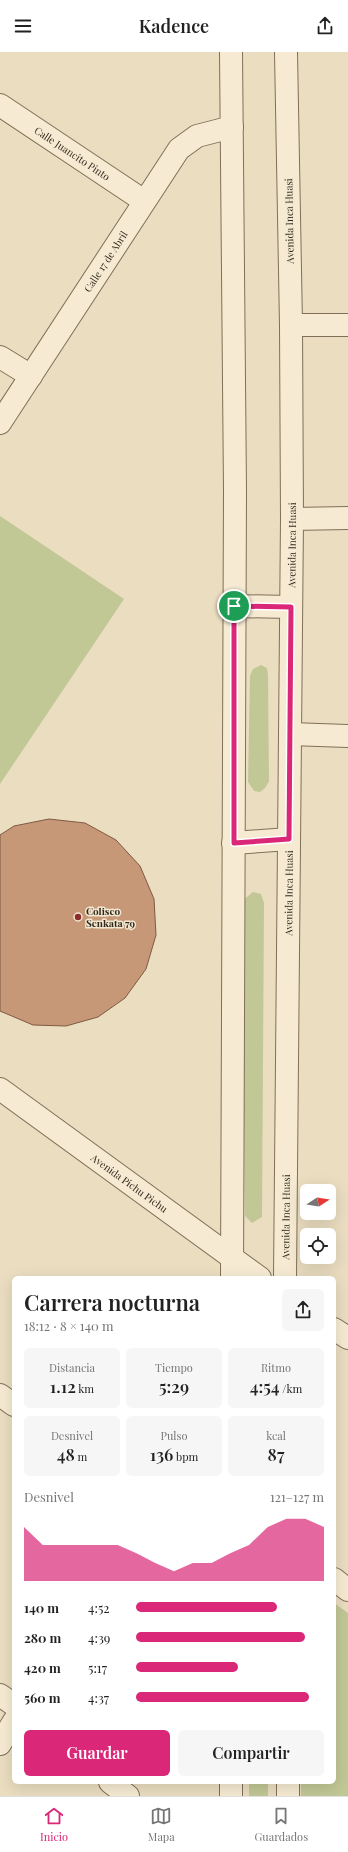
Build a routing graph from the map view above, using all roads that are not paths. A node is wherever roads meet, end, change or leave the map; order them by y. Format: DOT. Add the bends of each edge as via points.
graph roads {
  1 [pos="231,52"];
  2 [pos="286,52"];
  3 [pos="0,105"];
  4 [pos="232,127"];
  5 [pos="144,201"];
  6 [pos="291,325"];
  7 [pos="348,326"];
  8 [pos="0,357"];
  9 [pos="31,376"];
  10 [pos="0,423"];
  11 [pos="348,518"];
  12 [pos="292,519"];
  13 [pos="234,606"];
  14 [pos="291,607"];
  15 [pos="290,734"];
  16 [pos="348,736"];
  17 [pos="289,839"];
  18 [pos="234,843"];
  19 [pos="0,1089"];
  20 [pos="232,1268"];
  21 [pos="254,1276"];
  22 [pos="285,1276"];
  23 [pos="336,1330"];
  24 [pos="348,1338"];
  25 [pos="0,1395"];
  26 [pos="12,1404"];
  27 [pos="336,1581"];
  28 [pos="348,1590"];
  29 [pos="0,1695"];
  30 [pos="12,1704"];
  31 [pos="12,1724"];
  32 [pos="0,1744"];
  33 [pos="113,1784"];
  34 [pos="231,1784"];
  35 [pos="288,1784"];
  36 [pos="128,1796"];
  37 [pos="231,1796"];
  38 [pos="288,1796"];
  1 -- 4 [label="street"];
  2 -- 6 [label="street, Avenida Inca Huasi"];
  3 -- 5 [label="street, Calle Juancito Pinto"];
  4 -- 5 [label="street, Calle 17 de Abril" via="197,136 178,149"];
  4 -- 13 [label="street"];
  5 -- 9 [label="street, Calle 17 de Abril"];
  6 -- 7 [label="street"];
  6 -- 12 [label="street, Avenida Inca Huasi"];
  8 -- 9 [label="street"];
  9 -- 10 [label="street, Calle 17 de Abril"];
  11 -- 12 [label="street"];
  12 -- 14 [label="street, Avenida Inca Huasi"];
  13 -- 14 [label="street"];
  13 -- 18 [label="street"];
  14 -- 15 [label="street, Avenida Inca Huasi"];
  15 -- 16 [label="street"];
  15 -- 17 [label="street, Avenida Inca Huasi"];
  17 -- 18 [label="street"];
  17 -- 22 [label="street, Avenida Inca Huasi"];
  18 -- 20 [label="street"];
  19 -- 20 [label="street, Avenida Pichu Pichu"];
  20 -- 21 [label="street, Avenida Pichu Pichu"];
  23 -- 24 [label="street"];
  25 -- 26 [label="street"];
  27 -- 28 [label="street"];
  29 -- 30 [label="street"];
  31 -- 32 [label="street"];
  33 -- 36 [label="street"];
  34 -- 37 [label="street"];
  35 -- 38 [label="street"];
}
